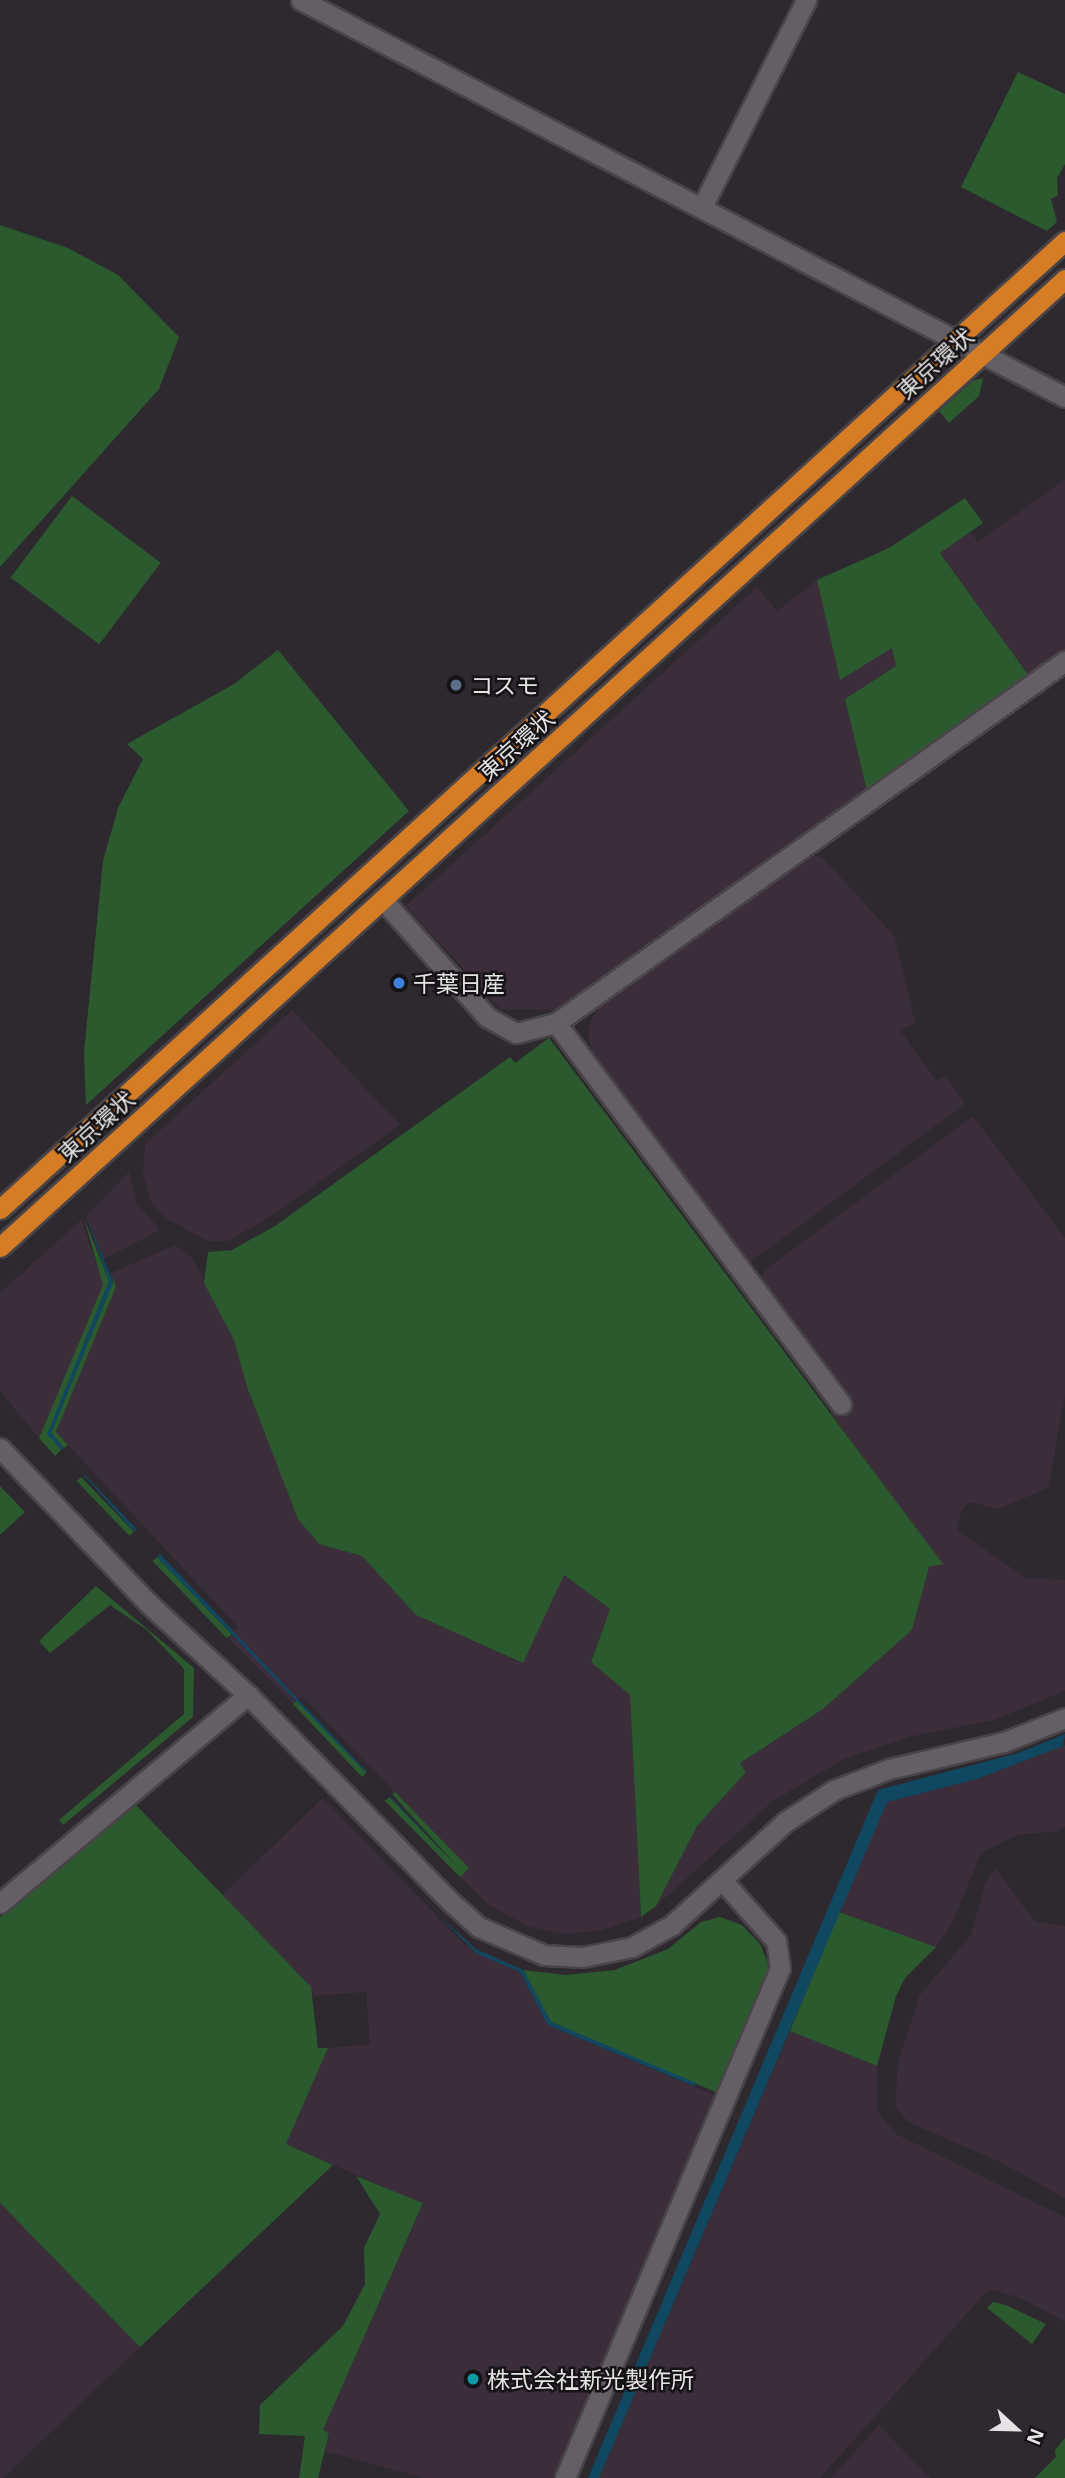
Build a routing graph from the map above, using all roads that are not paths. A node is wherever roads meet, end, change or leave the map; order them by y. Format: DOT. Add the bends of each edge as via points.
graph roads {
  1 [pos="301,0"];
  2 [pos="806,0"];
  3 [pos="702,207"];
  4 [pos="1065,241"];
  5 [pos="1065,279"];
  6 [pos="956,340"];
  7 [pos="982,354"];
  8 [pos="1065,397"];
  9 [pos="1065,661"];
  10 [pos="382,899"];
  11 [pos="556,1023"];
  12 [pos="0,1209"];
  13 [pos="0,1247"];
  14 [pos="841,1404"];
  15 [pos="0,1448"];
  16 [pos="248,1695"];
  17 [pos="1065,1718"];
  18 [pos="722,1880"];
  19 [pos="0,1903"];
  20 [pos="565,2478"];
  1 -- 3 [label="street"];
  2 -- 3 [label="street"];
  3 -- 6 [label="street"];
  4 -- 6 [label="highway, 東京環状"];
  5 -- 7 [label="highway, 東京環状"];
  6 -- 7 [label="street"];
  6 -- 12 [label="highway, 東京環状"];
  7 -- 8 [label="street"];
  7 -- 10 [label="highway, 東京環状"];
  9 -- 11 [label="street"];
  10 -- 11 [label="street" via="487,1017 516,1033"];
  10 -- 13 [label="highway, 東京環状"];
  11 -- 14 [label="street"];
  15 -- 16 [label="street" via="149,1604"];
  16 -- 18 [label="street" via="452,1903 479,1927 515,1945 544,1955 583,1958 632,1947 672,1925"];
  16 -- 19 [label="street"];
  17 -- 18 [label="street" via="1004,1742 889,1769 834,1790 785,1822"];
  18 -- 20 [label="street" via="776,1941 780,1968"];
}
